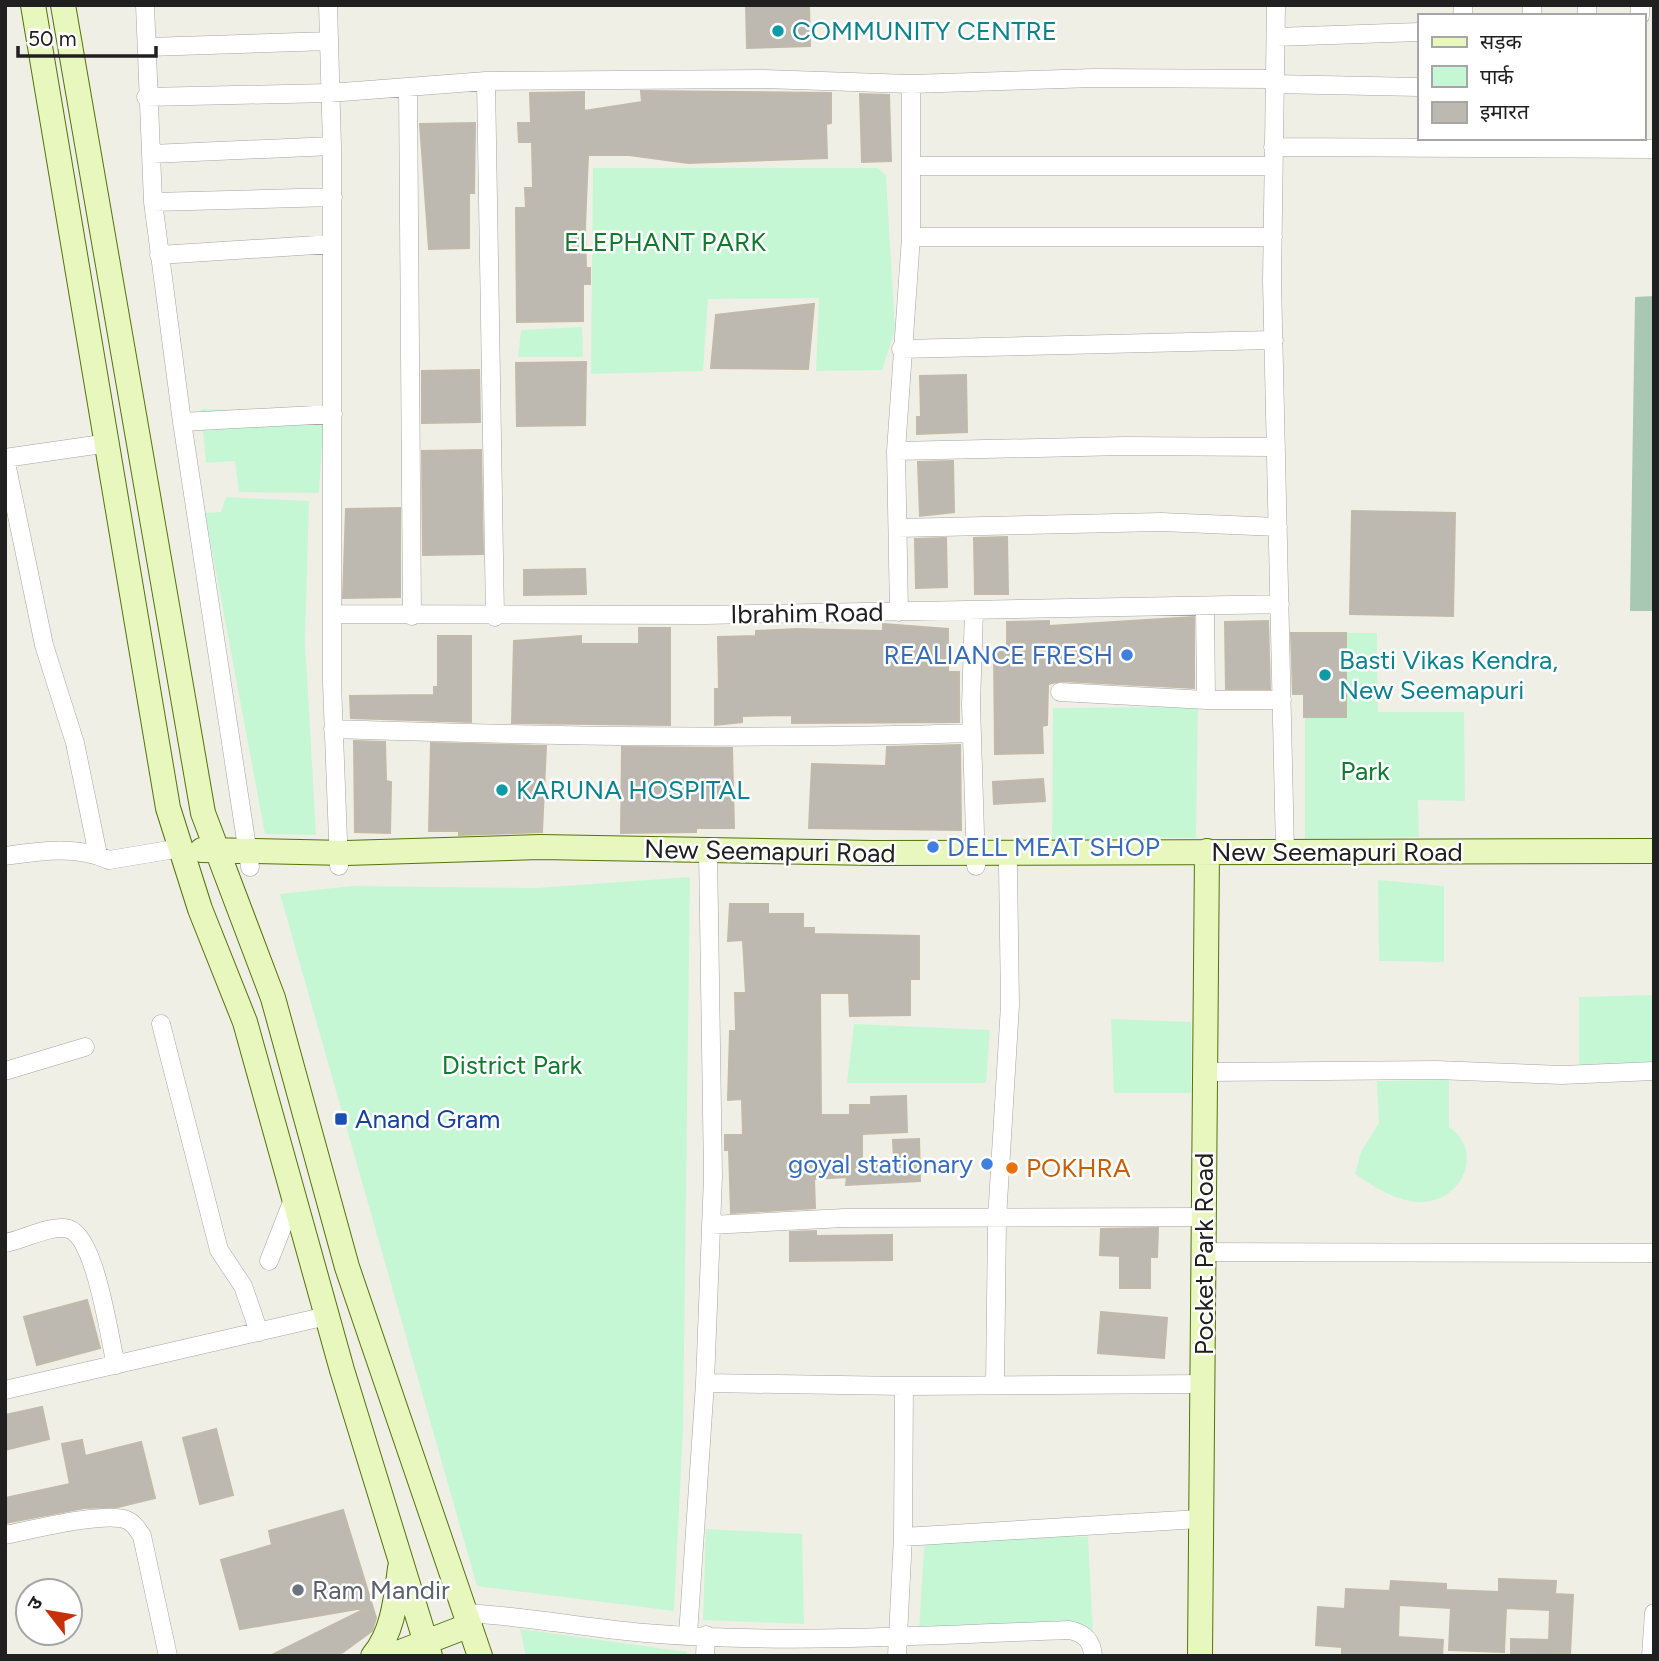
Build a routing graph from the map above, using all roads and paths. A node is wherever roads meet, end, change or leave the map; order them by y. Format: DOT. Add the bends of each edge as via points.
graph roads {
  1 [pos="33,5"];
  2 [pos="63,5"];
  3 [pos="145,5"];
  4 [pos="328,5"];
  5 [pos="1276,5"];
  6 [pos="1418,32"];
  7 [pos="1276,37"];
  8 [pos="329,41"];
  9 [pos="148,47"];
  10 [pos="486,81"];
  11 [pos="1274,82"];
  12 [pos="911,84"];
  13 [pos="408,87"];
  14 [pos="1418,87"];
  15 [pos="329,93"];
  16 [pos="146,97"];
  17 [pos="1529,143"];
  18 [pos="1461,144"];
  19 [pos="1587,144"];
  20 [pos="332,146"];
  21 [pos="1644,146"];
  22 [pos="1273,147"];
  23 [pos="151,154"];
  24 [pos="912,166"];
  25 [pos="1272,166"];
  26 [pos="332,197"];
  27 [pos="153,202"];
  28 [pos="911,237"];
  29 [pos="1273,237"];
  30 [pos="332,244"];
  31 [pos="159,255"];
  32 [pos="1274,341"];
  33 [pos="901,349"];
  34 [pos="332,414"];
  35 [pos="182,422"];
  36 [pos="109,443"];
  37 [pos="1276,447"];
  38 [pos="896,451"];
  39 [pos="5,458"];
  40 [pos="898,527"];
  41 [pos="1278,527"];
  42 [pos="1280,604"];
  43 [pos="1205,606"];
  44 [pos="974,611"];
  45 [pos="899,612"];
  46 [pos="334,614"];
  47 [pos="412,616"];
  48 [pos="495,617"];
  49 [pos="1060,692"];
  50 [pos="1206,700"];
  51 [pos="1282,700"];
  52 [pos="334,729"];
  53 [pos="972,733"];
  54 [pos="1286,851"];
  55 [pos="1654,851"];
  56 [pos="98,855"];
  57 [pos="5,856"];
  58 [pos="708,857"];
  59 [pos="184,858"];
  60 [pos="1207,858"];
  61 [pos="220,859"];
  62 [pos="250,860"];
  63 [pos="338,860"];
  64 [pos="976,860"];
  65 [pos="1654,862"];
  66 [pos="1008,866"];
  67 [pos="161,1024"];
  68 [pos="85,1047"];
  69 [pos="5,1071"];
  70 [pos="1654,1071"];
  71 [pos="1206,1072"];
  72 [pos="294,1196"];
  73 [pos="1205,1217"];
  74 [pos="997,1219"];
  75 [pos="711,1224"];
  76 [pos="5,1243"];
  77 [pos="1205,1252"];
  78 [pos="1654,1253"];
  79 [pos="269,1261"];
  80 [pos="327,1315"];
  81 [pos="259,1332"];
  82 [pos="116,1365"];
  83 [pos="705,1382"];
  84 [pos="1204,1384"];
  85 [pos="995,1385"];
  86 [pos="904,1386"];
  87 [pos="5,1390"];
  88 [pos="1199,1519"];
  89 [pos="5,1535"];
  90 [pos="903,1537"];
  91 [pos="401,1559"];
  92 [pos="1654,1613"];
  93 [pos="467,1619"];
  94 [pos="697,1635"];
  95 [pos="896,1636"];
  96 [pos="429,1650"];
  97 [pos="167,1656"];
  98 [pos="373,1656"];
  99 [pos="390,1656"];
  100 [pos="480,1656"];
  101 [pos="705,1656"];
  102 [pos="897,1656"];
  103 [pos="1093,1656"];
  104 [pos="1200,1656"];
  105 [pos="1651,1656"];
  1 -- 36 [label="main road"];
  2 -- 61 [label="main road" via="202,813"];
  3 -- 9 [label="street"];
  4 -- 8 [label="street"];
  5 -- 7 [label="street"];
  6 -- 7 [label="street"];
  7 -- 11 [label="street"];
  8 -- 9 [label="street"];
  8 -- 15 [label="street"];
  9 -- 16 [label="street"];
  10 -- 12 [label="street" via="764,79"];
  10 -- 13 [label="street"];
  10 -- 48 [label="street"];
  11 -- 12 [label="street" via="1094,78"];
  11 -- 14 [label="street"];
  11 -- 22 [label="street"];
  12 -- 24 [label="street"];
  13 -- 15 [label="street"];
  13 -- 47 [label="street"];
  15 -- 16 [label="street"];
  15 -- 20 [label="street"];
  16 -- 23 [label="street"];
  17 -- 18 [label="street"];
  17 -- 19 [label="street"];
  18 -- 22 [label="street"];
  19 -- 21 [label="street"];
  20 -- 23 [label="street"];
  20 -- 26 [label="street"];
  22 -- 25 [label="street"];
  23 -- 27 [label="street"];
  24 -- 25 [label="street"];
  24 -- 28 [label="street"];
  25 -- 29 [label="street"];
  26 -- 27 [label="street"];
  26 -- 30 [label="street"];
  27 -- 31 [label="street"];
  28 -- 29 [label="street"];
  28 -- 33 [label="street"];
  29 -- 32 [label="street"];
  30 -- 31 [label="street"];
  30 -- 34 [label="street"];
  31 -- 35 [label="street"];
  32 -- 33 [label="street"];
  32 -- 37 [label="street"];
  33 -- 38 [label="street"];
  34 -- 35 [label="street"];
  34 -- 46 [label="street"];
  35 -- 62 [label="street"];
  36 -- 39 [label="street"];
  36 -- 59 [label="main road" via="168,808"];
  37 -- 38 [label="street"];
  37 -- 41 [label="street"];
  38 -- 40 [label="street"];
  39 -- 56 [label="street" via="44,645 75,743"];
  40 -- 41 [label="street" via="1161,522"];
  40 -- 45 [label="street"];
  41 -- 42 [label="street"];
  42 -- 43 [label="street, Ibrahim Road"];
  42 -- 51 [label="street"];
  43 -- 44 [label="street, Ibrahim Road"];
  43 -- 50 [label="street"];
  44 -- 45 [label="street, Ibrahim Road"];
  44 -- 53 [label="street"];
  45 -- 48 [label="street, Ibrahim Road"];
  46 -- 47 [label="street, Ibrahim Road"];
  46 -- 52 [label="street"];
  47 -- 48 [label="street, Ibrahim Road"];
  49 -- 50 [label="street"];
  50 -- 51 [label="street"];
  51 -- 54 [label="street"];
  52 -- 53 [label="street" via="568,736"];
  52 -- 63 [label="street"];
  53 -- 64 [label="street"];
  54 -- 55 [label="main road, New Seemapuri Road"];
  54 -- 60 [label="main road, New Seemapuri Road"];
  56 -- 57 [label="street" via="61,849"];
  56 -- 59 [label="street" via="109,860"];
  58 -- 63 [label="main road, New Seemapuri Road"];
  58 -- 64 [label="main road, New Seemapuri Road"];
  58 -- 75 [label="street"];
  59 -- 61 [label="main road, New Seemapuri Road"];
  59 -- 72 [label="main road" via="245,1022"];
  60 -- 64 [label="main road, New Seemapuri Road"];
  60 -- 65 [label="main road, New Seemapuri Road"];
  60 -- 66 [label="main road, New Seemapuri Road"];
  60 -- 71 [label="main road, Pocket Park Road"];
  61 -- 62 [label="main road, New Seemapuri Road"];
  61 -- 93 [label="main road" via="272,998 347,1267"];
  62 -- 63 [label="main road, New Seemapuri Road"];
  64 -- 66 [label="main road, New Seemapuri Road"];
  66 -- 74 [label="street" via="1010,1005"];
  67 -- 81 [label="street" via="219,1250 243,1286"];
  68 -- 69 [label="street"];
  70 -- 71 [label="street" via="1562,1075 1436,1070"];
  71 -- 73 [label="main road, Pocket Park Road"];
  72 -- 79 [label="street"];
  72 -- 80 [label="main road"];
  73 -- 74 [label="street"];
  73 -- 77 [label="main road, Pocket Park Road"];
  74 -- 75 [label="street"];
  74 -- 85 [label="street"];
  75 -- 83 [label="street"];
  76 -- 82 [label="street" via="56,1230 78,1235 89,1252"];
  77 -- 78 [label="street"];
  77 -- 84 [label="main road, Pocket Park Road"];
  80 -- 81 [label="street"];
  80 -- 91 [label="main road"];
  81 -- 82 [label="street"];
  82 -- 87 [label="street"];
  83 -- 86 [label="street"];
  83 -- 94 [label="street"];
  84 -- 85 [label="street"];
  84 -- 88 [label="main road, Pocket Park Road"];
  85 -- 86 [label="street"];
  86 -- 90 [label="street"];
  88 -- 90 [label="street"];
  88 -- 104 [label="main road, Pocket Park Road"];
  89 -- 97 [label="street" via="85,1520 125,1519 134,1525 142,1536"];
  90 -- 95 [label="street"];
  91 -- 96 [label="main road"];
  91 -- 98 [label="main road" via="390,1623 384,1643"];
  92 -- 105 [label="street"];
  93 -- 94 [label="street" via="513,1615 644,1633"];
  93 -- 96 [label="main road"];
  93 -- 100 [label="main road"];
  94 -- 95 [label="street"];
  94 -- 101 [label="street"];
  95 -- 102 [label="street"];
  95 -- 103 [label="street" via="1069,1630 1088,1639"];
  96 -- 99 [label="main road"];
}
